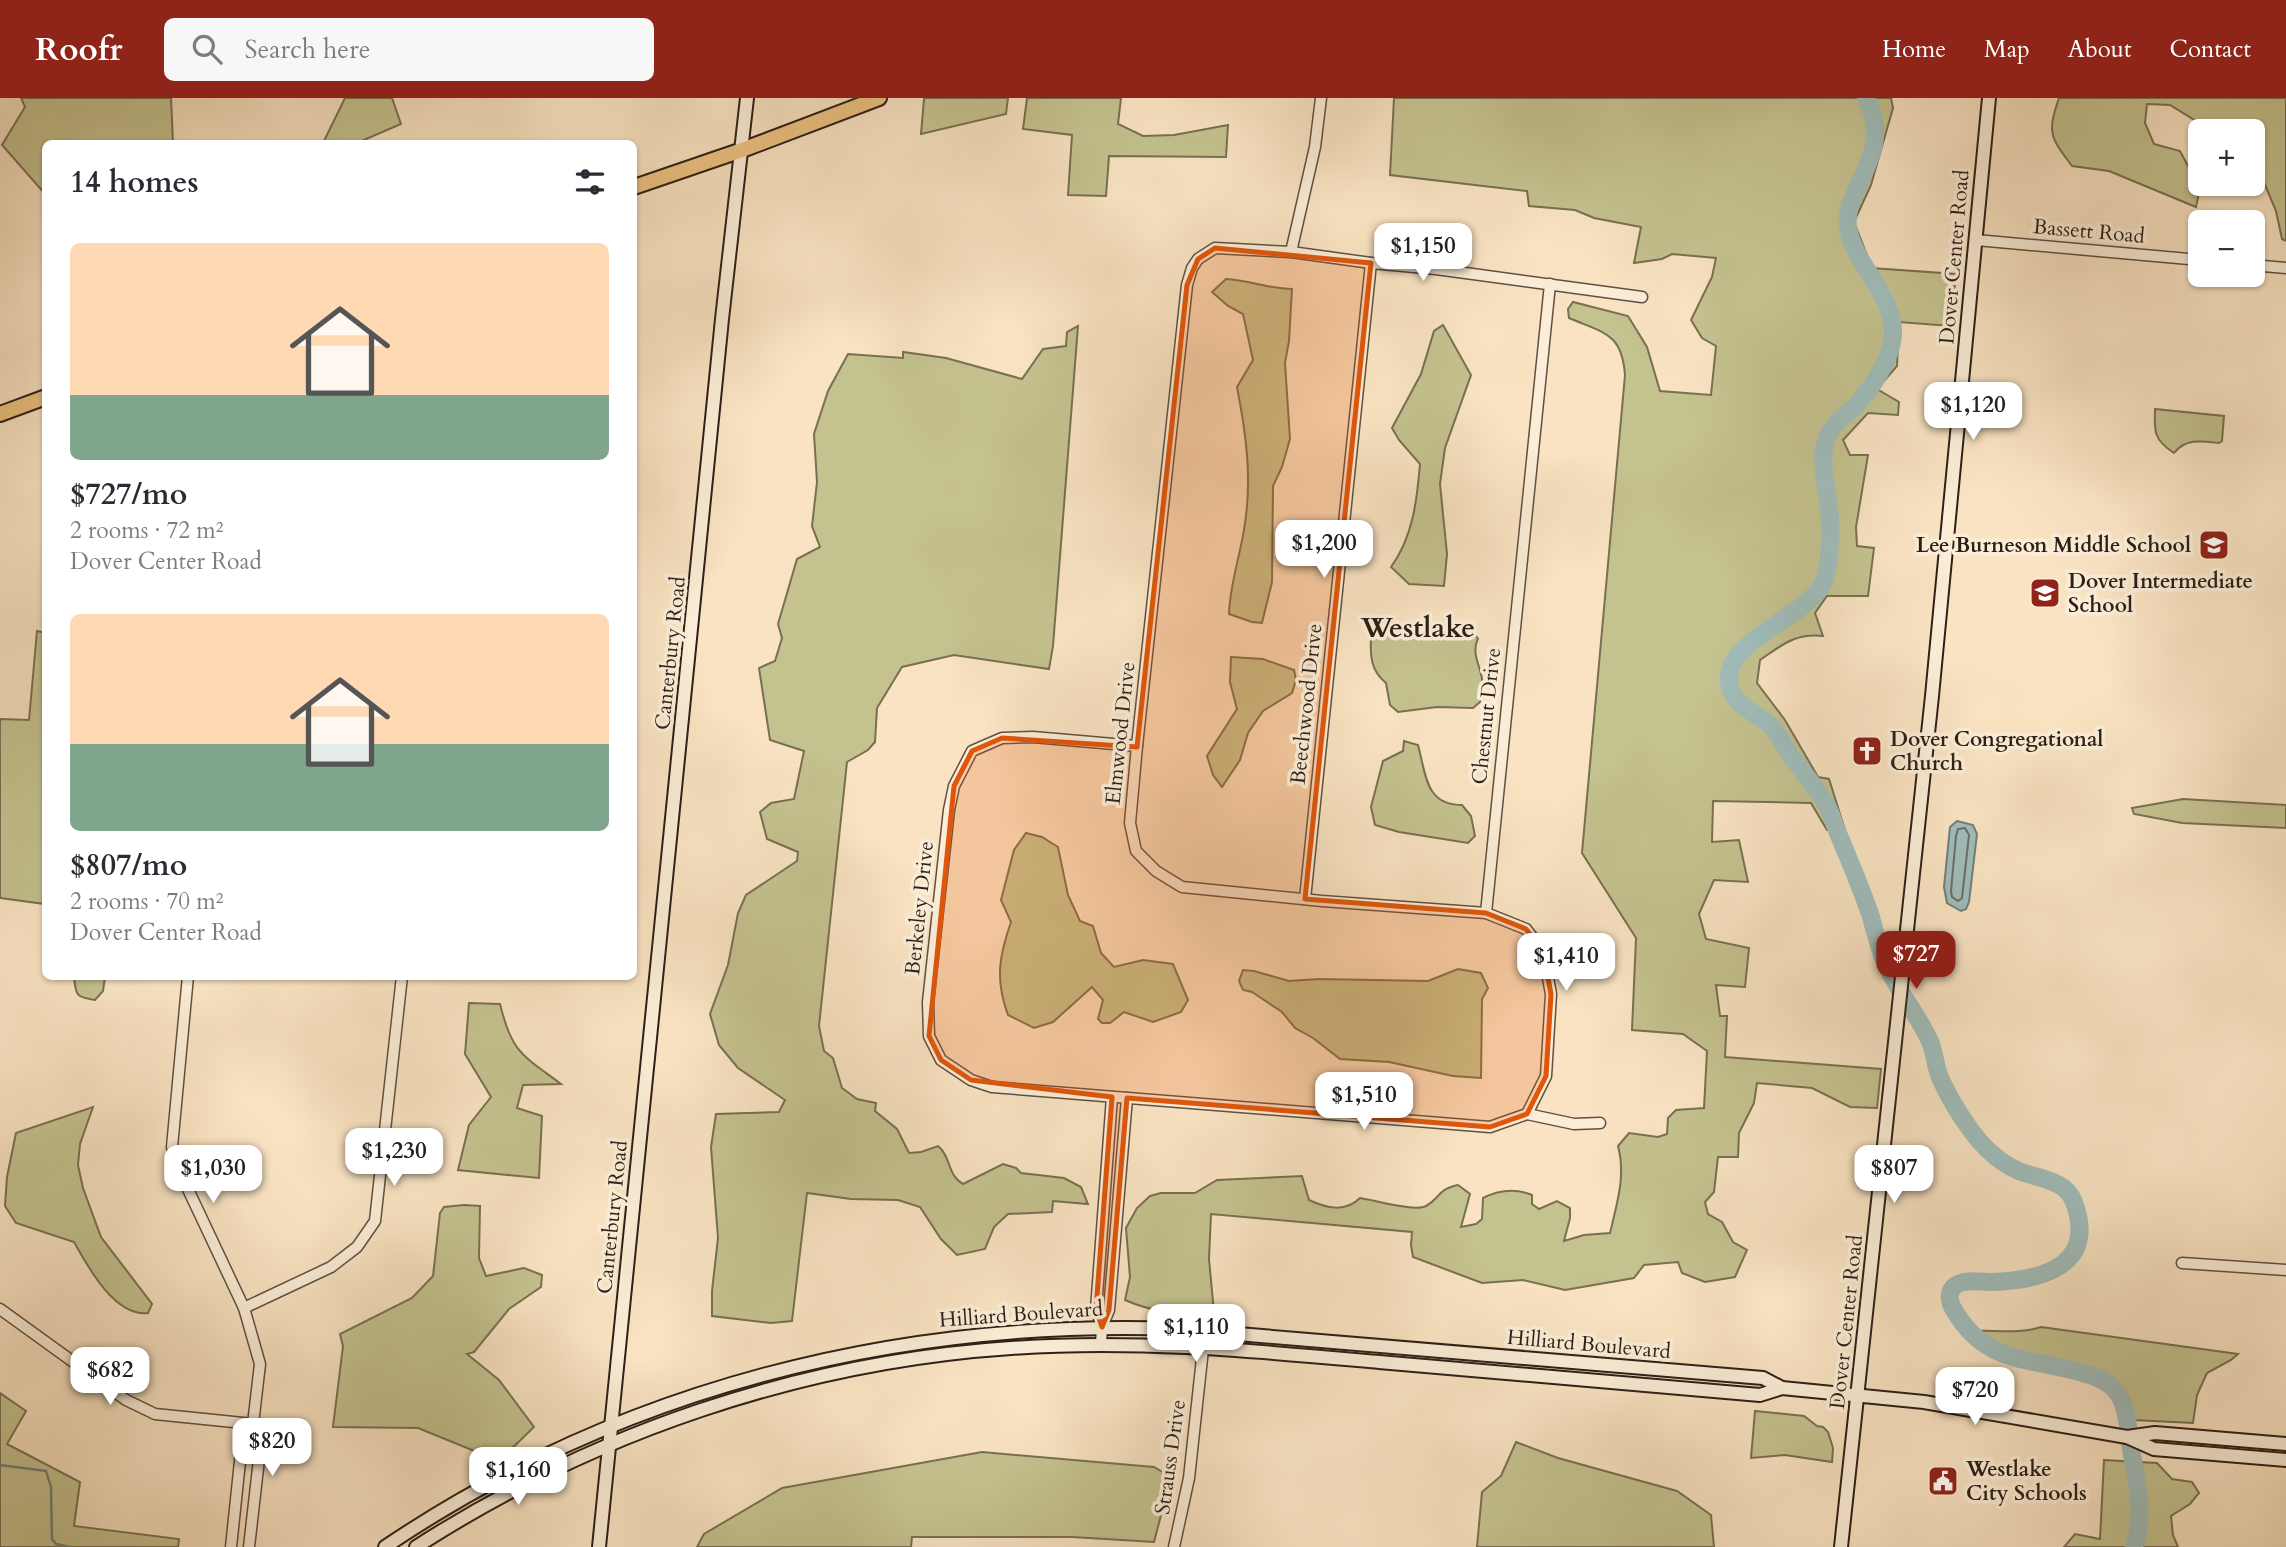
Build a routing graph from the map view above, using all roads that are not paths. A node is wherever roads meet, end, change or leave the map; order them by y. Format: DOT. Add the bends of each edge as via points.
graph roads {
  1 [pos="747,98"];
  2 [pos="878,98"];
  3 [pos="1321,98"];
  4 [pos="1989,98"];
  5 [pos="742,150"];
  6 [pos="637,186"];
  7 [pos="1976,240"];
  8 [pos="1291,253"];
  9 [pos="2188,259"];
  10 [pos="1371,263"];
  11 [pos="2265,266"];
  12 [pos="2286,268"];
  13 [pos="1550,284"];
  14 [pos="1642,297"];
  15 [pos="42,398"];
  16 [pos="0,414"];
  17 [pos="1137,746"];
  18 [pos="1305,899"];
  19 [pos="1486,913"];
  20 [pos="188,980"];
  21 [pos="402,980"];
  22 [pos="1112,1097"];
  23 [pos="1127,1098"];
  24 [pos="1527,1114"];
  25 [pos="1600,1124"];
  26 [pos="2182,1262"];
  27 [pos="2286,1270"];
  28 [pos="244,1308"];
  29 [pos="0,1309"];
  30 [pos="1102,1327"];
  31 [pos="1205,1331"];
  32 [pos="1101,1345"];
  33 [pos="1203,1347"];
  34 [pos="1782,1388"];
  35 [pos="1857,1395"];
  36 [pos="253,1424"];
  37 [pos="610,1426"];
  38 [pos="2127,1437"];
  39 [pos="2286,1444"];
  40 [pos="608,1446"];
  41 [pos="2286,1460"];
  42 [pos="231,1547"];
  43 [pos="249,1547"];
  44 [pos="386,1547"];
  45 [pos="416,1547"];
  46 [pos="599,1547"];
  47 [pos="1174,1547"];
  48 [pos="1841,1547"];
  1 -- 5 [label="main road, Canterbury Road"];
  2 -- 5 [label="main road"];
  3 -- 8 [label="street"];
  4 -- 7 [label="main road, Dover Center Road"];
  5 -- 6 [label="main road"];
  5 -- 37 [label="main road, Canterbury Road"];
  7 -- 9 [label="street, Bassett Road"];
  7 -- 35 [label="main road, Dover Center Road"];
  8 -- 10 [label="street"];
  8 -- 17 [label="street, Elmwood Drive" via="1215,248 1192,268"];
  10 -- 13 [label="street"];
  10 -- 18 [label="street, Beechwood Drive"];
  11 -- 12 [label="street"];
  13 -- 14 [label="street"];
  13 -- 19 [label="street, Chestnut Drive"];
  15 -- 16 [label="main road"];
  17 -- 18 [label="street, Elmwood Drive" via="1130,823 1136,851 1156,871 1182,887"];
  17 -- 22 [label="street, Berkeley Drive" via="1033,737 1002,738 972,751 954,786 949,810 928,1002 929,1036 941,1060 971,1080 992,1087"];
  18 -- 19 [label="street, Elmwood Drive"];
  19 -- 24 [label="street" via="1526,929 1543,951 1551,994 1546,1076"];
  20 -- 28 [label="street" via="172,1147"];
  21 -- 28 [label="street" via="375,1221 357,1247 331,1267"];
  22 -- 23 [label="street, Berkeley Drive"];
  22 -- 30 [label="street" via="1096,1309"];
  23 -- 24 [label="street, Berkeley Drive" via="1490,1127"];
  23 -- 30 [label="street" via="1110,1310"];
  24 -- 25 [label="street" via="1574,1124"];
  26 -- 27 [label="street"];
  28 -- 36 [label="street" via="260,1364"];
  29 -- 36 [label="street" via="125,1400 155,1414"];
  30 -- 31 [label="main road, Hilliard Boulevard"];
  30 -- 32 [label="street"];
  30 -- 37 [label="main road, Hilliard Boulevard" via="971,1335 848,1354 745,1379"];
  31 -- 33 [label="street, Strauss Drive"];
  31 -- 34 [label="main road, Hilliard Boulevard" via="1763,1378"];
  32 -- 33 [label="main road, Hilliard Boulevard"];
  32 -- 40 [label="main road, Hilliard Boulevard" via="973,1352 852,1370 719,1404"];
  33 -- 34 [label="main road, Hilliard Boulevard" via="1760,1395"];
  33 -- 47 [label="street, Strauss Drive" via="1189,1478"];
  34 -- 35 [label="main road, Hilliard Boulevard"];
  35 -- 38 [label="main road, Hilliard Boulevard" via="1955,1406"];
  35 -- 48 [label="main road, Dover Center Road"];
  36 -- 42 [label="street" via="243,1433"];
  36 -- 43 [label="street" via="262,1433"];
  37 -- 40 [label="main road, Canterbury Road"];
  37 -- 44 [label="main road, Hilliard Boulevard" via="482,1487"];
  38 -- 39 [label="main road, Hilliard Boulevard" via="2150,1434"];
  38 -- 41 [label="main road, Hilliard Boulevard" via="2154,1449"];
  40 -- 45 [label="main road, Hilliard Boulevard" via="524,1485"];
  40 -- 46 [label="main road, Canterbury Road"];
}
